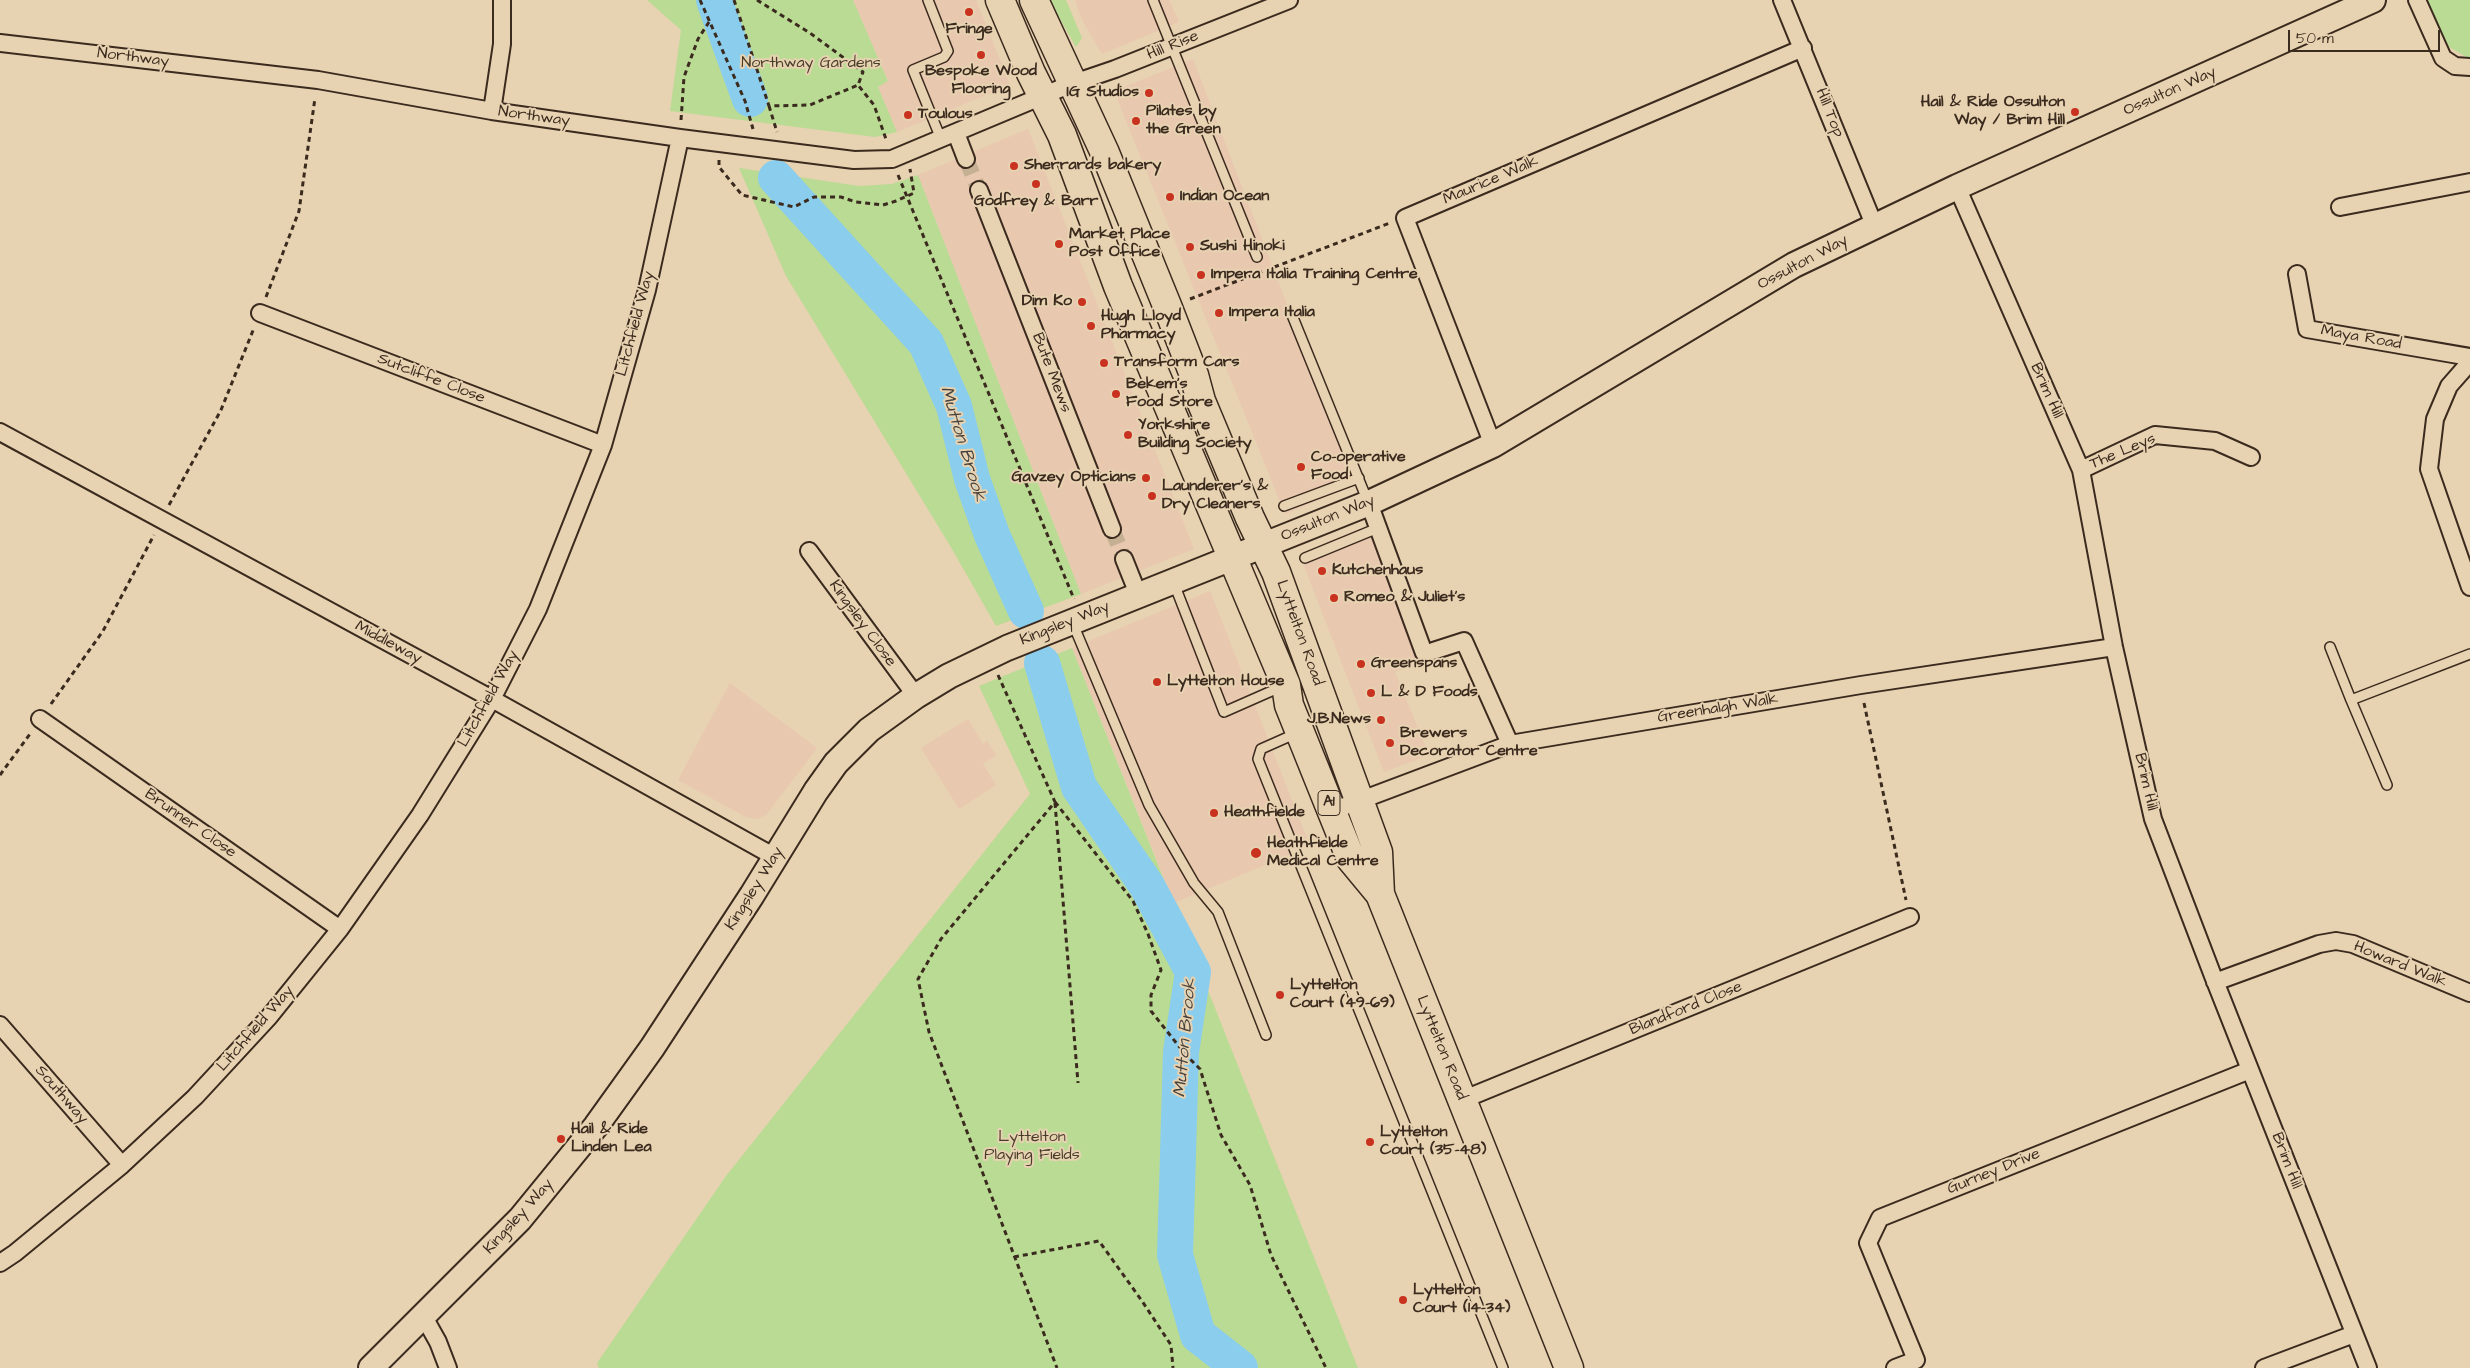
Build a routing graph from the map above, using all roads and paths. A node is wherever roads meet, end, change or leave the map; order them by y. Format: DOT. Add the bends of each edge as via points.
graph roads {
  1 [pos="502,0"];
  2 [pos="700,0"];
  3 [pos="734,0"];
  4 [pos="757,0"];
  5 [pos="928,0"];
  6 [pos="1000,0"];
  7 [pos="1034,0"];
  8 [pos="1153,0"];
  9 [pos="1782,0"];
  10 [pos="2373,0"];
  11 [pos="2417,0"];
  12 [pos="1285,1"];
  13 [pos="710,22"];
  14 [pos="0,43"];
  15 [pos="1171,46"];
  16 [pos="1803,48"];
  17 [pos="2470,67"];
  18 [pos="318,80"];
  19 [pos="858,85"];
  20 [pos="1057,90"];
  21 [pos="769,106"];
  22 [pos="492,111"];
  23 [pos="774,120"];
  24 [pos="949,136"];
  25 [pos="680,138"];
  26 [pos="718,142"];
  27 [pos="887,142"];
  28 [pos="758,147"];
  29 [pos="966,159"];
  30 [pos="910,169"];
  31 [pos="896,170"];
  32 [pos="2470,182"];
  33 [pos="1957,187"];
  34 [pos="979,190"];
  35 [pos="908,197"];
  36 [pos="2340,207"];
  37 [pos="1405,218"];
  38 [pos="1874,227"];
  39 [pos="1257,257"];
  40 [pos="2297,274"];
  41 [pos="1168,308"];
  42 [pos="260,313"];
  43 [pos="1292,315"];
  44 [pos="2470,357"];
  45 [pos="2470,362"];
  46 [pos="0,432"];
  47 [pos="1493,445"];
  48 [pos="603,446"];
  49 [pos="2251,457"];
  50 [pos="2081,470"];
  51 [pos="1359,478"];
  52 [pos="1369,503"];
  53 [pos="1284,506"];
  54 [pos="161,520"];
  55 [pos="1378,528"];
  56 [pos="1112,529"];
  57 [pos="1247,551"];
  58 [pos="809,552"];
  59 [pos="1305,558"];
  60 [pos="1124,559"];
  61 [pos="1173,581"];
  62 [pos="2470,587"];
  63 [pos="1138,594"];
  64 [pos="1073,610"];
  65 [pos="2330,646"];
  66 [pos="2114,647"];
  67 [pos="2470,654"];
  68 [pos="990,656"];
  69 [pos="1286,685"];
  70 [pos="1861,685"];
  71 [pos="916,696"];
  72 [pos="492,699"];
  73 [pos="2351,700"];
  74 [pos="40,719"];
  75 [pos="1300,731"];
  76 [pos="1510,744"];
  77 [pos="0,776"];
  78 [pos="2387,786"];
  79 [pos="1359,800"];
  80 [pos="1055,802"];
  81 [pos="1332,811"];
  82 [pos="775,857"];
  83 [pos="1380,894"];
  84 [pos="1910,917"];
  85 [pos="340,929"];
  86 [pos="2216,982"];
  87 [pos="2470,993"];
  88 [pos="0,1025"];
  89 [pos="1266,1035"];
  90 [pos="2250,1070"];
  91 [pos="1078,1083"];
  92 [pos="1462,1100"];
  93 [pos="122,1165"];
  94 [pos="1014,1257"];
  95 [pos="0,1263"];
  96 [pos="424,1317"];
  97 [pos="2354,1334"];
  98 [pos="1918,1364"];
  99 [pos="371,1368"];
  100 [pos="448,1368"];
  101 [pos="1057,1368"];
  102 [pos="1173,1368"];
  103 [pos="1326,1368"];
  104 [pos="1503,1368"];
  105 [pos="1569,1368"];
  106 [pos="1895,1368"];
  107 [pos="2264,1368"];
  108 [pos="2368,1368"];
  1 -- 22 [label="street" via="502,44"];
  2 -- 13 [label="path"];
  3 -- 21 [label="path"];
  4 -- 19 [label="path" via="863,72"];
  5 -- 24 [label="lane" via="948,51 913,70"];
  6 -- 20 [label="highway, A1" via="1031,73"];
  7 -- 20 [label="highway, A1"];
  8 -- 15 [label="lane"];
  9 -- 16 [label="street, Hill Top"];
  10 -- 33 [label="street, Ossulton Way"];
  11 -- 17 [label="street" via="2443,58 2455,66"];
  12 -- 15 [label="street, Hill Rise"];
  13 -- 25 [label="path" via="698,39 684,77"];
  13 -- 28 [label="path" via="745,101"];
  14 -- 18 [label="street, Northway"];
  15 -- 20 [label="street, Hill Rise"];
  15 -- 39 [label="lane"];
  16 -- 37 [label="street, Maurice Walk"];
  16 -- 38 [label="street, Hill Top"];
  18 -- 22 [label="street, Northway"];
  18 -- 42 [label="path" via="299,211"];
  19 -- 21 [label="path" via="810,104"];
  19 -- 27 [label="path" via="874,105"];
  20 -- 24 [label="street, Northway"];
  20 -- 41 [label="highway, A1" via="1084,105"];
  20 -- 57 [label="highway, A1" via="1062,135 1118,286"];
  21 -- 23 [label="path"];
  22 -- 25 [label="street, Northway"];
  24 -- 28 [label="street, Northway" via="892,159 854,160"];
  24 -- 29 [label="street"];
  25 -- 26 [label="street, Northway"];
  25 -- 48 [label="street, Litchfield Way" via="647,290"];
  26 -- 28 [label="street, Northway"];
  26 -- 35 [label="path" via="719,166 742,195 794,207 814,197 841,197 883,205"];
  30 -- 35 [label="path" via="914,193"];
  31 -- 35 [label="path"];
  32 -- 36 [label="street"];
  33 -- 38 [label="street, Ossulton Way"];
  33 -- 50 [label="street, Brim Hill"];
  34 -- 56 [label="street, Bute Mews"];
  35 -- 64 [label="path"];
  37 -- 41 [label="path"];
  37 -- 47 [label="street"];
  38 -- 47 [label="street, Ossulton Way" via="1794,265"];
  40 -- 44 [label="street, Maya Road" via="2307,329"];
  41 -- 57 [label="highway, A1" via="1194,375"];
  42 -- 48 [label="street, Sutcliffe Close"];
  42 -- 54 [label="path" via="221,410"];
  43 -- 51 [label="lane"];
  45 -- 62 [label="street" via="2449,386 2436,419 2429,469"];
  46 -- 54 [label="street, Middleway"];
  47 -- 52 [label="street, Ossulton Way"];
  48 -- 72 [label="street, Litchfield Way" via="538,609"];
  49 -- 50 [label="street, The Leys" via="2216,441 2155,436"];
  50 -- 66 [label="street, Brim Hill"];
  51 -- 52 [label="lane"];
  51 -- 53 [label="lane"];
  52 -- 55 [label="street"];
  52 -- 57 [label="street, Ossulton Way"];
  54 -- 72 [label="street, Middleway"];
  54 -- 74 [label="path" via="102,631"];
  55 -- 59 [label="lane"];
  55 -- 76 [label="street" via="1429,652 1464,640"];
  57 -- 61 [label="street, Kingsley Way"];
  57 -- 69 [label="highway, Lyttelton Road / A1"];
  57 -- 79 [label="highway, Lyttelton Road / A1" via="1276,572"];
  58 -- 71 [label="street, Kingsley Close"];
  60 -- 63 [label="street"];
  61 -- 63 [label="street, Kingsley Way"];
  61 -- 69 [label="lane" via="1224,712"];
  63 -- 64 [label="street, Kingsley Way"];
  64 -- 68 [label="street, Kingsley Way"];
  64 -- 89 [label="lane" via="1149,805 1194,883 1218,912"];
  65 -- 73 [label="lane"];
  66 -- 70 [label="street, Greenhalgh Walk"];
  66 -- 86 [label="street, Brim Hill" via="2153,819"];
  67 -- 73 [label="lane"];
  68 -- 71 [label="street, Kingsley Way"];
  68 -- 80 [label="path"];
  69 -- 75 [label="highway, Lyttelton Road / A1" via="1289,705"];
  70 -- 76 [label="street, Greenhalgh Walk"];
  70 -- 84 [label="path"];
  71 -- 82 [label="street, Kingsley Way" via="869,730 836,763"];
  72 -- 82 [label="street, Middleway"];
  72 -- 85 [label="street, Litchfield Way" via="420,815"];
  73 -- 78 [label="lane"];
  74 -- 77 [label="path"];
  74 -- 85 [label="street, Brunner Close"];
  75 -- 81 [label="highway, Lyttelton Road / A1"];
  75 -- 104 [label="lane" via="1261,749 1258,759"];
  76 -- 79 [label="street, Greenhalgh Walk"];
  79 -- 81 [label="street, Greenhalgh Walk"];
  79 -- 83 [label="highway, Lyttelton Road / A1" via="1378,852"];
  80 -- 91 [label="path"];
  80 -- 94 [label="path" via="941,939 918,979 929,1032"];
  80 -- 103 [label="path" via="1133,901 1161,970 1151,995 1151,1011 1200,1069 1221,1135 1250,1185 1271,1255"];
  81 -- 83 [label="highway, Lyttelton Road / A1" via="1351,860"];
  82 -- 96 [label="street, Kingsley Way" via="652,1048 596,1126 520,1219"];
  83 -- 92 [label="highway, Lyttelton Road / A1"];
  84 -- 92 [label="street, Blandford Close"];
  85 -- 93 [label="street, Litchfield Way" via="256,1032 195,1097"];
  86 -- 87 [label="street, Howard Walk" via="2319,944 2336,942 2354,944"];
  86 -- 90 [label="street, Brim Hill"];
  88 -- 93 [label="street, Southway"];
  90 -- 97 [label="street, Brim Hill"];
  90 -- 98 [label="street, Gurney Drive" via="1880,1218 1868,1243"];
  92 -- 105 [label="highway, Lyttelton Road / A1"];
  93 -- 95 [label="street, Litchfield Way"];
  94 -- 101 [label="path"];
  94 -- 102 [label="path" via="1099,1241 1171,1345"];
  96 -- 99 [label="street, Kingsley Way"];
  96 -- 100 [label="street"];
  97 -- 107 [label="street"];
  97 -- 108 [label="street, Brim Hill"];
  98 -- 106 [label="street, Gurney Drive"];
}
